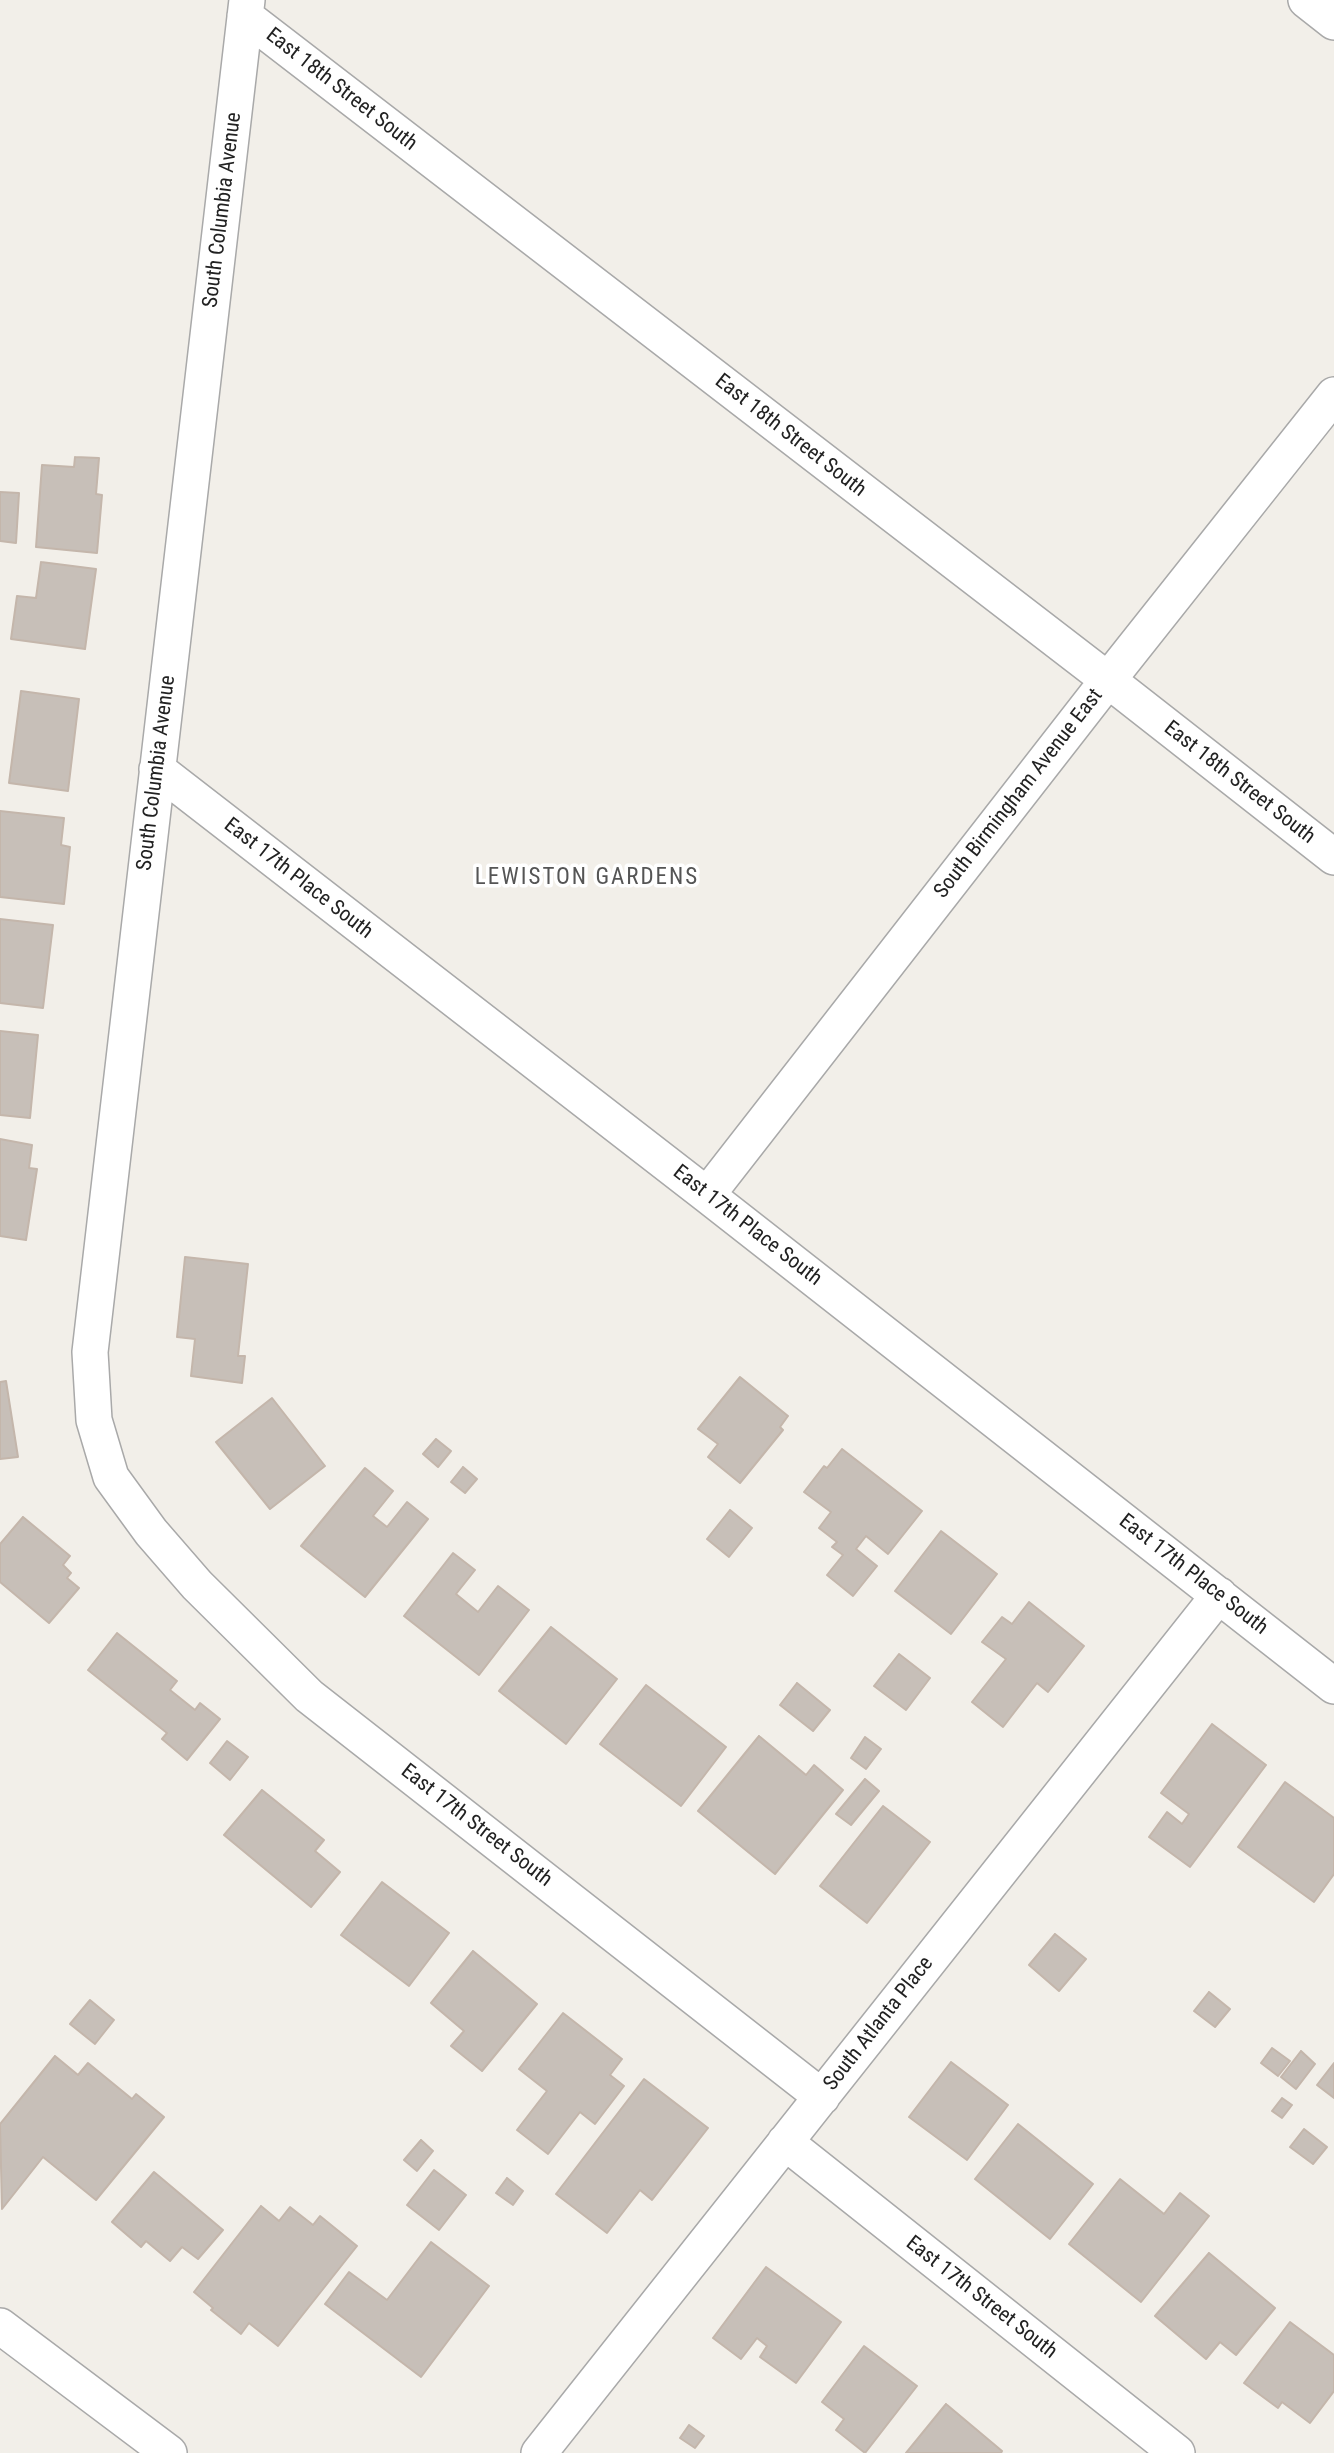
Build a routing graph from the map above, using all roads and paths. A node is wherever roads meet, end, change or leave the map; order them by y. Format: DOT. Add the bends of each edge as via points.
graph roads {
  1 [pos="1306,0"];
  2 [pos="246,8"];
  3 [pos="1334,22"];
  4 [pos="1334,395"];
  5 [pos="1108,680"];
  6 [pos="157,769"];
  7 [pos="1334,857"];
  8 [pos="706,1195"];
  9 [pos="150,1532"];
  10 [pos="1219,1595"];
  11 [pos="1334,1686"];
  12 [pos="822,2097"];
  13 [pos="785,2143"];
  14 [pos="0,2326"];
  15 [pos="169,2453"];
  16 [pos="539,2453"];
  17 [pos="1177,2453"];
  1 -- 3 [label="street"];
  2 -- 5 [label="street, East 18th Street South"];
  2 -- 6 [label="street, South Columbia Avenue"];
  4 -- 5 [label="street, South Birmingham Avenue East"];
  5 -- 7 [label="street, East 18th Street South"];
  5 -- 8 [label="street, South Birmingham Avenue East"];
  6 -- 8 [label="street, East 17th Place South"];
  6 -- 9 [label="street, South Columbia Avenue" via="90,1352 94,1420 111,1477"];
  8 -- 10 [label="street, East 17th Place South"];
  9 -- 12 [label="street, East 17th Street South" via="197,1586 309,1696"];
  10 -- 11 [label="street, East 17th Place South"];
  10 -- 12 [label="street, South Atlanta Place"];
  12 -- 13 [label="street, South Atlanta Place"];
  13 -- 16 [label="street, South Atlanta Place"];
  13 -- 17 [label="street, East 17th Street South"];
  14 -- 15 [label="street"];
}
